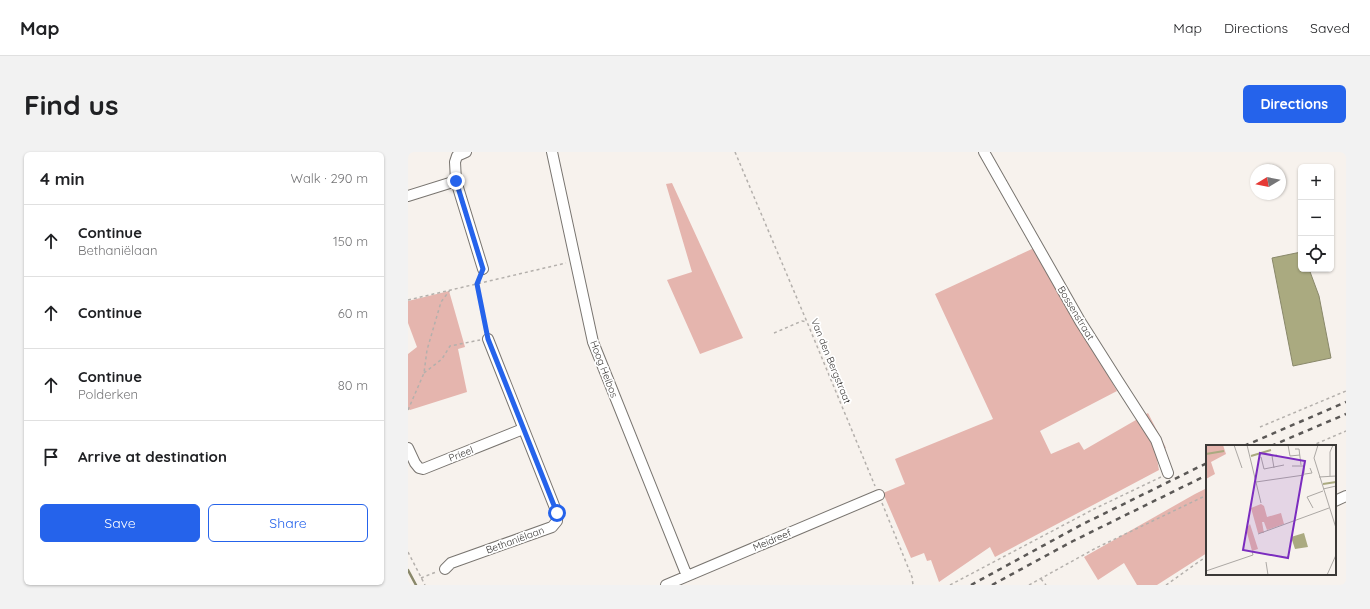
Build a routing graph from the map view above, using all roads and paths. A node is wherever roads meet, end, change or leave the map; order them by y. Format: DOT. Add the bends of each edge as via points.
graph roads {
  1 [pos="466,152"];
  2 [pos="552,152"];
  3 [pos="735,152"];
  4 [pos="984,152"];
  5 [pos="456,181"];
  6 [pos="408,196"];
  7 [pos="576,261"];
  8 [pos="483,269"];
  9 [pos="477,284"];
  10 [pos="450,290"];
  11 [pos="408,300"];
  12 [pos="807,322"];
  13 [pos="774,333"];
  14 [pos="488,339"];
  15 [pos="424,373"];
  16 [pos="1346,391"];
  17 [pos="408,410"];
  18 [pos="1260,427"];
  19 [pos="524,429"];
  20 [pos="1346,431"];
  21 [pos="1313,445"];
  22 [pos="408,448"];
  23 [pos="1168,473"];
  24 [pos="879,495"];
  25 [pos="1206,495"];
  26 [pos="1346,496"];
  27 [pos="1336,501"];
  28 [pos="408,552"];
  29 [pos="1206,557"];
  30 [pos="445,569"];
  31 [pos="687,576"];
  32 [pos="422,578"];
  33 [pos="1041,578"];
  34 [pos="425,585"];
  35 [pos="666,585"];
  36 [pos="913,585"];
  37 [pos="950,585"];
  38 [pos="1029,585"];
  39 [pos="1046,585"];
  40 [pos="1166,585"];
  1 -- 5 [label="street" via="457,156"];
  2 -- 7 [label="street, Hoog Heibos"];
  3 -- 12 [label="path, Van den Bergstraat"];
  4 -- 23 [label="street, Bossenstraat" via="1080,321 1156,440"];
  5 -- 6 [label="street"];
  5 -- 8 [label="street"];
  7 -- 9 [label="path"];
  7 -- 31 [label="street, Hoog Heibos" via="593,342"];
  8 -- 9 [label="path"];
  9 -- 10 [label="path"];
  9 -- 14 [label="path"];
  10 -- 11 [label="path"];
  10 -- 15 [label="path" via="441,302 427,350"];
  12 -- 13 [label="path" via="802,321"];
  12 -- 24 [label="path, Van den Bergstraat"];
  14 -- 15 [label="path" via="450,346 442,359"];
  14 -- 19 [label="street, Bethaniëlaan"];
  15 -- 17 [label="path"];
  16 -- 18 [label="path"];
  19 -- 22 [label="street, Prieel" via="422,469 415,463"];
  19 -- 30 [label="street, Bethaniëlaan" via="557,513 557,521 552,527 451,564"];
  20 -- 21 [label="path"];
  23 -- 37 [label="path"];
  24 -- 31 [label="street, Meidreef"];
  24 -- 36 [label="path, Van den Bergstraat"];
  25 -- 33 [label="path" via="1096,548"];
  26 -- 27 [label="street"];
  28 -- 32 [label="path"];
  29 -- 40 [label="path"];
  30 -- 32 [label="path"];
  31 -- 35 [label="street, Meidreef"];
  32 -- 34 [label="path"];
  33 -- 38 [label="path"];
  33 -- 39 [label="path"];
}
